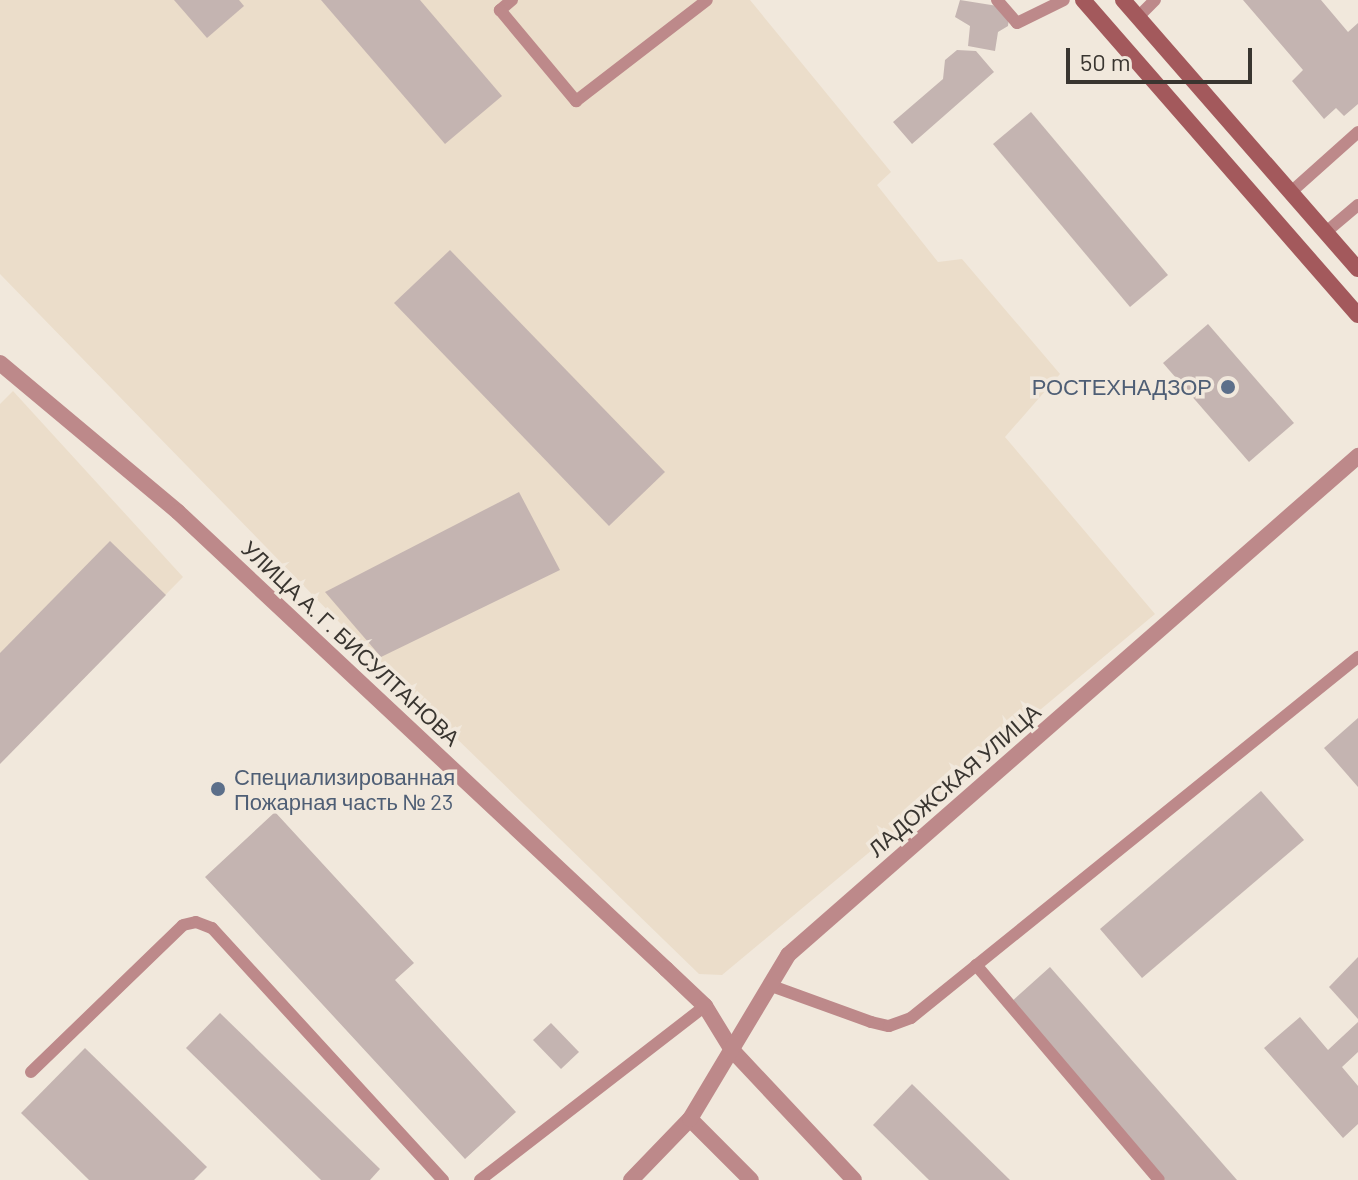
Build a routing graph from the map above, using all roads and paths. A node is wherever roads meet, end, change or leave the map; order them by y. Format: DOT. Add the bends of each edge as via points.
graph roads {
  1 [pos="512,0"];
  2 [pos="997,0"];
  3 [pos="1064,0"];
  4 [pos="1083,0"];
  5 [pos="1123,0"];
  6 [pos="1155,0"];
  7 [pos="703,1"];
  8 [pos="1138,17"];
  9 [pos="1358,132"];
  10 [pos="1291,192"];
  11 [pos="1358,205"];
  12 [pos="1326,232"];
  13 [pos="1358,269"];
  14 [pos="1358,315"];
  15 [pos="0,363"];
  16 [pos="1358,456"];
  17 [pos="1358,657"];
  18 [pos="976,965"];
  19 [pos="769,985"];
  20 [pos="705,1006"];
  21 [pos="732,1050"];
  22 [pos="31,1072"];
  23 [pos="690,1119"];
  24 [pos="443,1180"];
  25 [pos="480,1180"];
  26 [pos="631,1180"];
  27 [pos="751,1180"];
  28 [pos="854,1180"];
  29 [pos="1159,1180"];
  1 -- 7 [label="lane" via="500,10 576,101"];
  2 -- 3 [label="lane" via="1017,23"];
  4 -- 14 [label="main road"];
  5 -- 8 [label="main road"];
  6 -- 8 [label="lane"];
  8 -- 10 [label="main road"];
  9 -- 10 [label="lane"];
  10 -- 12 [label="main road"];
  11 -- 12 [label="lane"];
  12 -- 13 [label="main road"];
  15 -- 20 [label="street, УЛИЦА А. Г. БИСУЛТАНОВА" via="178,512"];
  16 -- 19 [label="street, ЛАДОЖСКАЯ УЛИЦА" via="788,955"];
  17 -- 18 [label="lane"];
  18 -- 19 [label="lane" via="911,1018 889,1026"];
  18 -- 29 [label="lane"];
  19 -- 21 [label="street, ЛАДОЖСКАЯ УЛИЦА"];
  20 -- 21 [label="street, УЛИЦА А. Г. БИСУЛТАНОВА"];
  20 -- 25 [label="lane"];
  21 -- 23 [label="street, ЛАДОЖСКАЯ УЛИЦА"];
  21 -- 28 [label="street, УЛИЦА А. Г. БИСУЛТАНОВА"];
  22 -- 24 [label="lane" via="183,925 196,922 212,928"];
  23 -- 26 [label="street, ЛАДОЖСКАЯ УЛИЦА"];
  23 -- 27 [label="street"];
}
